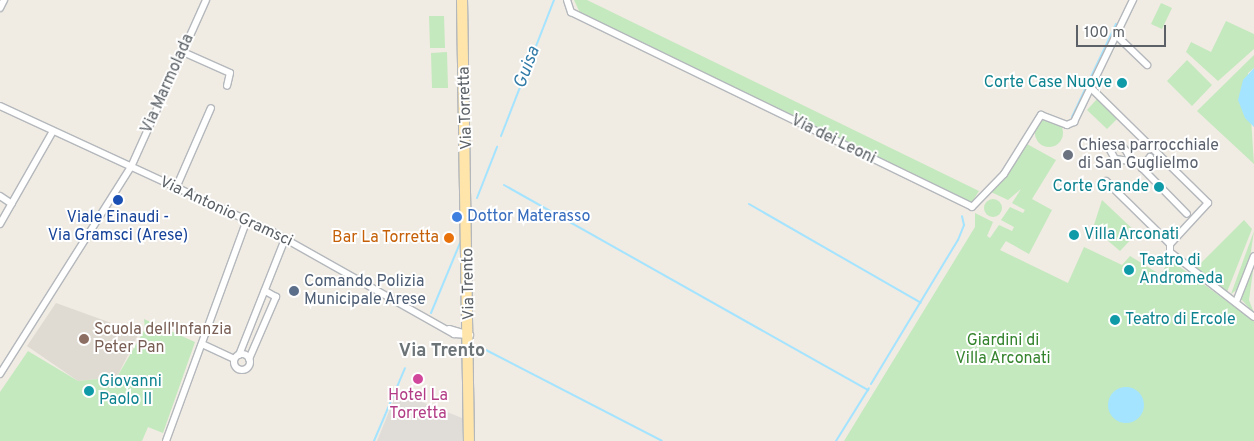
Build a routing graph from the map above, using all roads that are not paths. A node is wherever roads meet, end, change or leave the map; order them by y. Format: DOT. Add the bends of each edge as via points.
graph roads {
  1 [pos="4,0"];
  2 [pos="206,0"];
  3 [pos="462,0"];
  4 [pos="567,0"];
  5 [pos="1133,0"];
  6 [pos="0,8"];
  7 [pos="1117,36"];
  8 [pos="183,52"];
  9 [pos="1147,65"];
  10 [pos="227,86"];
  11 [pos="1091,88"];
  12 [pos="0,106"];
  13 [pos="211,108"];
  14 [pos="54,131"];
  15 [pos="1153,153"];
  16 [pos="131,167"];
  17 [pos="1106,181"];
  18 [pos="176,188"];
  19 [pos="0,196"];
  20 [pos="12,204"];
  21 [pos="468,217"];
  22 [pos="1190,217"];
  23 [pos="246,220"];
  24 [pos="0,224"];
  25 [pos="285,239"];
  26 [pos="1170,244"];
  27 [pos="1254,256"];
  28 [pos="265,292"];
  29 [pos="1236,302"];
  30 [pos="1254,317"];
  31 [pos="470,335"];
  32 [pos="202,344"];
  33 [pos="236,357"];
  34 [pos="250,359"];
  35 [pos="0,374"];
  36 [pos="166,441"];
  37 [pos="469,441"];
  1 -- 6 [label="street"];
  2 -- 8 [label="street, Via Marmolada"];
  3 -- 21 [label="main road, Via Torretta"];
  4 -- 11 [label="street, Via dei Leoni" via="571,12 970,207 1002,176 1041,115 1070,125"];
  5 -- 7 [label="street"];
  7 -- 9 [label="street"];
  7 -- 11 [label="street"];
  8 -- 10 [label="street" via="230,73"];
  8 -- 16 [label="street, Via Marmolada"];
  11 -- 15 [label="street"];
  12 -- 14 [label="street, Via Antonio Gramsci"];
  13 -- 18 [label="street"];
  14 -- 16 [label="street, Via Antonio Gramsci"];
  14 -- 20 [label="street"];
  15 -- 22 [label="street" via="1208,203"];
  15 -- 22 [label="street" via="1135,164"];
  16 -- 18 [label="street, Via Antonio Gramsci"];
  16 -- 35 [label="street, Via Marmolada" via="62,281"];
  17 -- 26 [label="street"];
  18 -- 23 [label="street, Via Antonio Gramsci"];
  19 -- 20 [label="street"];
  20 -- 24 [label="street"];
  21 -- 31 [label="main road, Via Trento"];
  22 -- 26 [label="street"];
  23 -- 25 [label="street, Via Antonio Gramsci"];
  23 -- 32 [label="street"];
  25 -- 28 [label="street"];
  25 -- 31 [label="street, Via Antonio Gramsci" via="447,328"];
  26 -- 29 [label="street" via="1170,252"];
  27 -- 29 [label="street"];
  28 -- 33 [label="street"];
  28 -- 34 [label="street" via="276,297"];
  29 -- 30 [label="street"];
  31 -- 37 [label="main road, Via Trento"];
  32 -- 33 [label="street"];
  32 -- 36 [label="street"];
  33 -- 34 [label="street"];
  33 -- 34 [label="street" via="236,368 242,371 249,366"];
}
